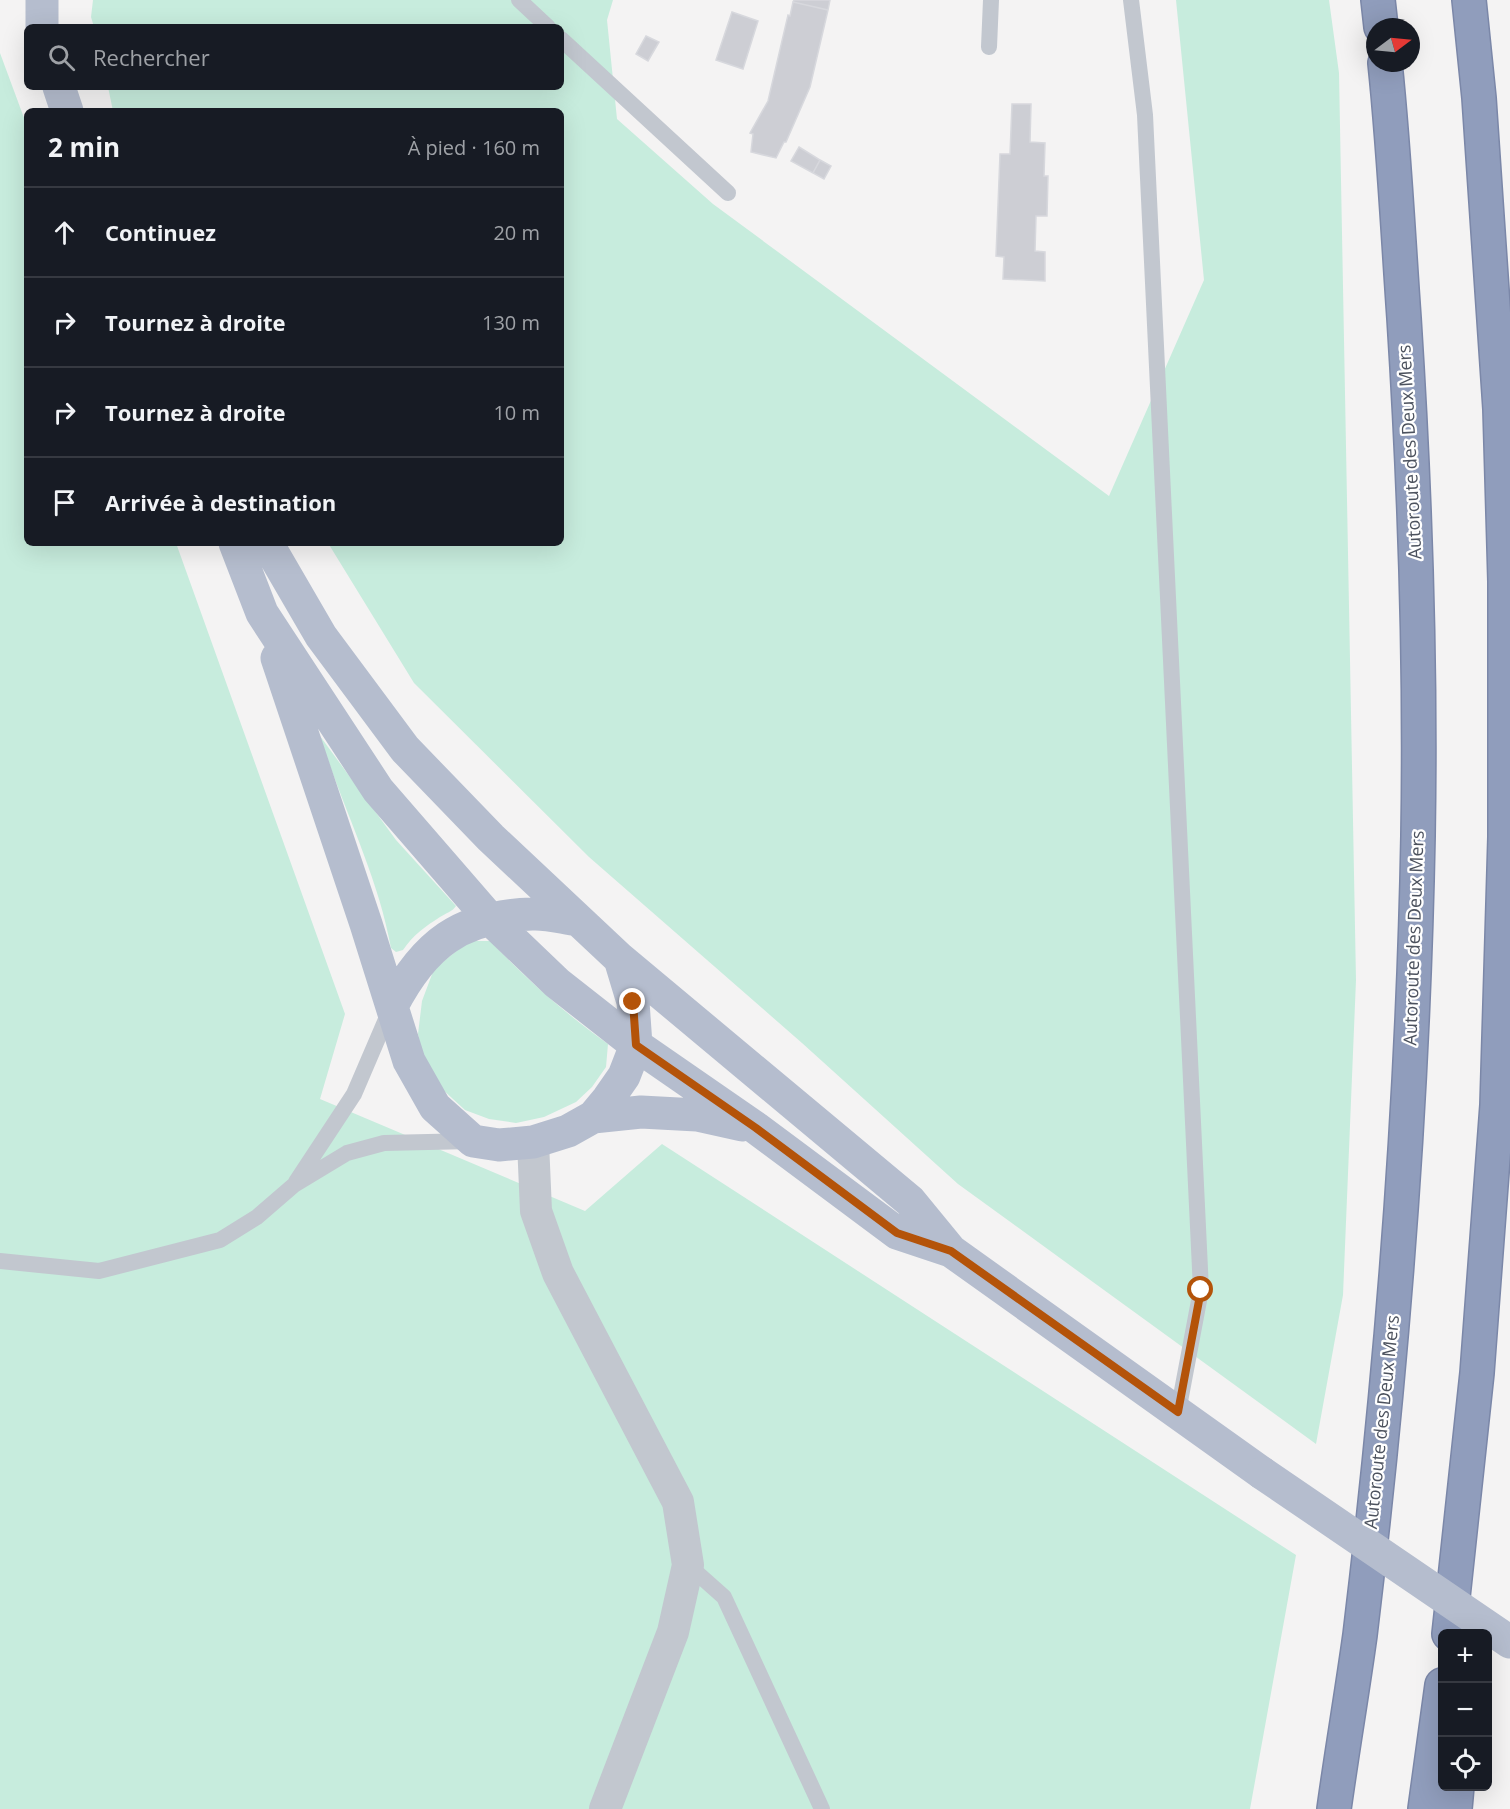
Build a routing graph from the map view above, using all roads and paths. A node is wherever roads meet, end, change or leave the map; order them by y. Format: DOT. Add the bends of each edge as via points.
graph roads {
  1 [pos="42,0"];
  2 [pos="519,0"];
  3 [pos="991,0"];
  4 [pos="1131,0"];
  5 [pos="1378,0"];
  6 [pos="1469,0"];
  7 [pos="1380,18"];
  8 [pos="42,24"];
  9 [pos="545,24"];
  10 [pos="564,42"];
  11 [pos="989,47"];
  12 [pos="1386,72"];
  13 [pos="60,90"];
  14 [pos="66,108"];
  15 [pos="728,193"];
  16 [pos="236,546"];
  17 [pos="269,546"];
  18 [pos="262,613"];
  19 [pos="489,918"];
  20 [pos="578,920"];
  21 [pos="620,959"];
  22 [pos="392,1006"];
  23 [pos="636,1045"];
  24 [pos="593,1117"];
  25 [pos="756,1128"];
  26 [pos="472,1141"];
  27 [pos="533,1142"];
  28 [pos="294,1185"];
  29 [pos="951,1251"];
  30 [pos="0,1261"];
  31 [pos="1178,1412"];
  32 [pos="688,1565"];
  33 [pos="1450,1629"];
  34 [pos="1510,1642"];
  35 [pos="1438,1719"];
  36 [pos="1457,1791"];
  37 [pos="605,1809"];
  38 [pos="822,1809"];
  39 [pos="1334,1809"];
  40 [pos="1425,1809"];
  41 [pos="1455,1809"];
  1 -- 8 [label="main road"];
  2 -- 9 [label="lane"];
  3 -- 11 [label="lane"];
  4 -- 31 [label="lane" via="1144,115 1201,1290"];
  5 -- 7 [label="highway"];
  6 -- 33 [label="highway" via="1500,409 1505,837 1496,1117 1477,1373"];
  10 -- 15 [label="lane"];
  12 -- 39 [label="highway, Autoroute des Deux Mers" via="1410,408 1417,590 1418,835 1408,1106 1389,1368 1359,1638"];
  13 -- 14 [label="main road"];
  16 -- 18 [label="main road"];
  17 -- 20 [label="main road" via="321,636 405,749"];
  18 -- 19 [label="main road" via="378,790"];
  18 -- 22 [label="main road"];
  19 -- 20 [label="main road" via="534,914"];
  19 -- 22 [label="main road" via="453,933 426,954 407,977"];
  19 -- 23 [label="main road" via="557,983"];
  20 -- 21 [label="main road"];
  21 -- 23 [label="main road" via="633,1002"];
  21 -- 29 [label="main road" via="910,1201"];
  22 -- 26 [label="main road" via="409,1061 435,1107"];
  22 -- 28 [label="lane" via="354,1094"];
  23 -- 24 [label="main road" via="624,1076"];
  23 -- 25 [label="main road"];
  24 -- 25 [label="main road" via="641,1112 697,1115"];
  24 -- 27 [label="main road" via="568,1131"];
  25 -- 29 [label="main road" via="897,1233"];
  26 -- 27 [label="main road" via="499,1145"];
  26 -- 28 [label="lane" via="384,1143 347,1153"];
  27 -- 32 [label="street" via="536,1210 558,1273 678,1503"];
  28 -- 30 [label="lane" via="257,1217 220,1240 99,1271"];
  29 -- 31 [label="main road"];
  31 -- 34 [label="main road, bridge"];
  32 -- 37 [label="street" via="673,1632"];
  32 -- 38 [label="lane" via="724,1597"];
  35 -- 40 [label="highway"];
  36 -- 41 [label="highway"];
}
